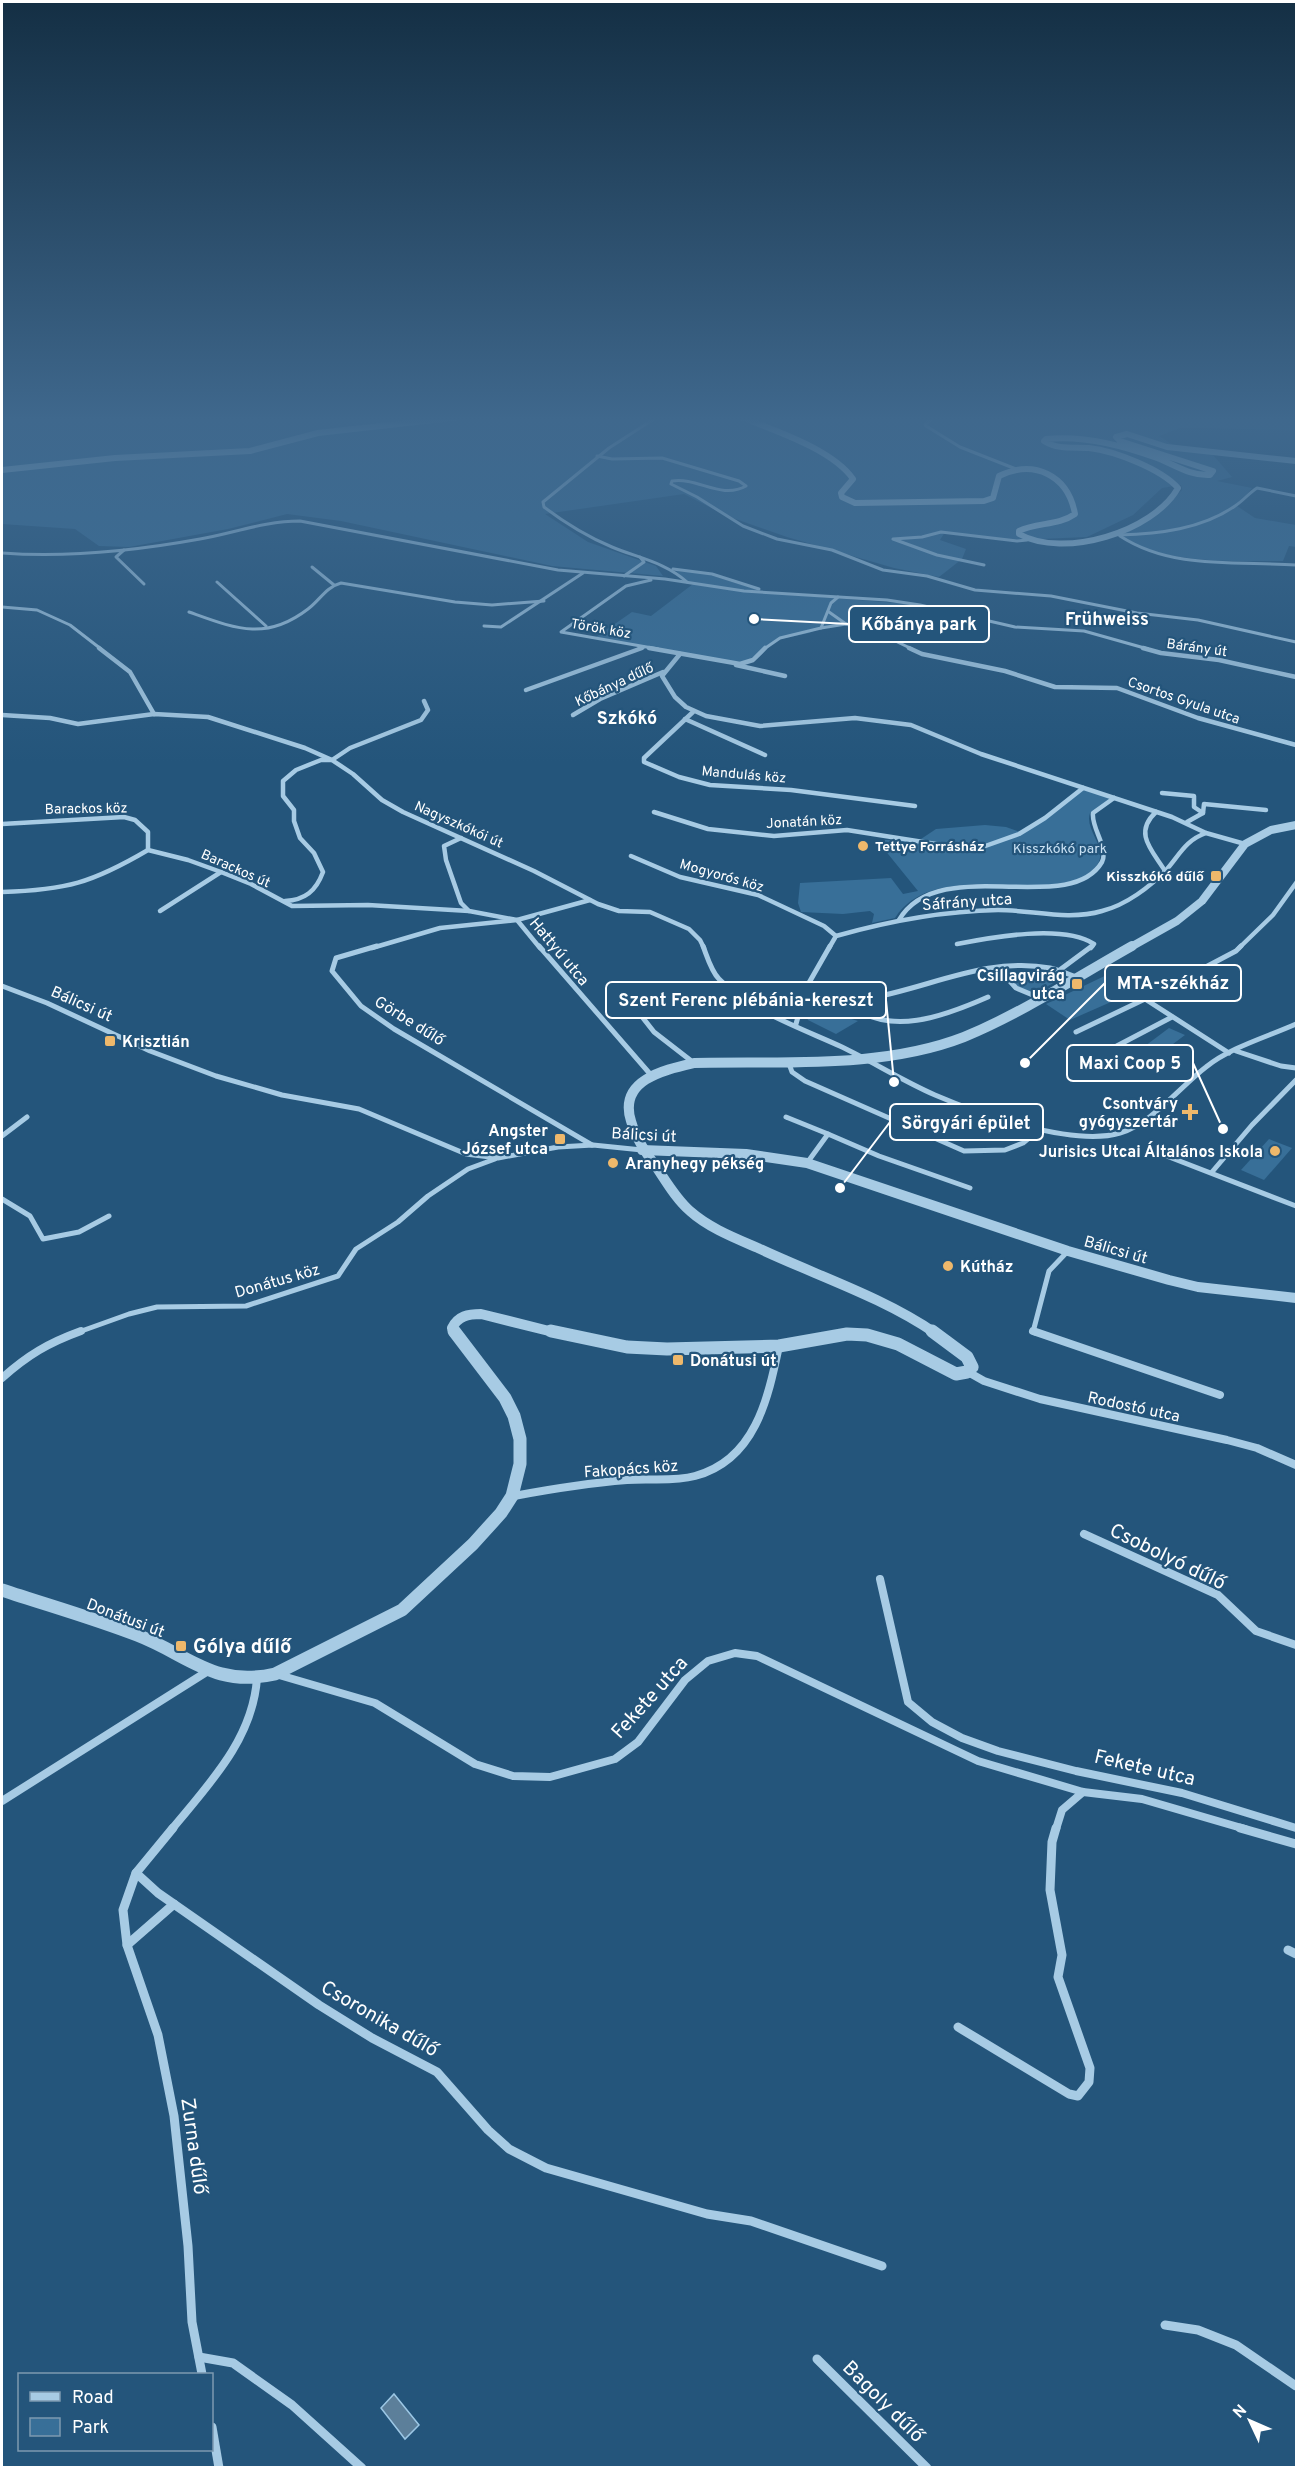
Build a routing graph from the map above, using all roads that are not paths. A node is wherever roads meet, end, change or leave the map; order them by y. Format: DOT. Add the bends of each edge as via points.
graph roads {
  1 [pos="228,532"];
  2 [pos="357,532"];
  3 [pos="582,532"];
  4 [pos="759,532"];
  5 [pos="940,532"];
  6 [pos="943,532"];
  7 [pos="1020,532"];
  8 [pos="1120,532"];
  9 [pos="1164,532"];
  10 [pos="1117,534"];
  11 [pos="1027,540"];
  12 [pos="124,550"];
  13 [pos="2,553"];
  14 [pos="639,556"];
  15 [pos="984,564"];
  16 [pos="1296,565"];
  17 [pos="312,567"];
  18 [pos="673,569"];
  19 [pos="583,573"];
  20 [pos="679,574"];
  21 [pos="623,576"];
  22 [pos="663,579"];
  23 [pos="217,582"];
  24 [pos="687,582"];
  25 [pos="144,585"];
  26 [pos="334,585"];
  27 [pos="768,593"];
  28 [pos="838,597"];
  29 [pos="544,601"];
  30 [pos="2,608"];
  31 [pos="189,612"];
  32 [pos="829,612"];
  33 [pos="846,624"];
  34 [pos="266,626"];
  35 [pos="484,626"];
  36 [pos="821,628"];
  37 [pos="1296,642"];
  38 [pos="644,647"];
  39 [pos="680,654"];
  40 [pos="733,663"];
  41 [pos="663,672"];
  42 [pos="785,676"];
  43 [pos="1296,677"];
  44 [pos="526,690"];
  45 [pos="424,701"];
  46 [pos="693,712"];
  47 [pos="154,714"];
  48 [pos="2,715"];
  49 [pos="573,715"];
  50 [pos="685,719"];
  51 [pos="1296,745"];
  52 [pos="765,755"];
  53 [pos="332,760"];
  54 [pos="1083,788"];
  55 [pos="1162,793"];
  56 [pos="1114,798"];
  57 [pos="915,806"];
  58 [pos="1266,810"];
  59 [pos="654,812"];
  60 [pos="1156,812"];
  61 [pos="1203,813"];
  62 [pos="1187,822"];
  63 [pos="2,824"];
  64 [pos="1296,825"];
  65 [pos="1206,833"];
  66 [pos="461,838"];
  67 [pos="1245,844"];
  68 [pos="148,850"];
  69 [pos="631,856"];
  70 [pos="1164,871"];
  71 [pos="220,872"];
  72 [pos="1296,883"];
  73 [pos="2,892"];
  74 [pos="590,900"];
  75 [pos="285,901"];
  76 [pos="469,910"];
  77 [pos="160,911"];
  78 [pos="517,920"];
  79 [pos="899,920"];
  80 [pos="836,936"];
  81 [pos="957,944"];
  82 [pos="999,969"];
  83 [pos="1061,969"];
  84 [pos="1076,977"];
  85 [pos="2,986"];
  86 [pos="988,997"];
  87 [pos="1040,998"];
  88 [pos="1145,999"];
  89 [pos="801,1000"];
  90 [pos="848,1003"];
  91 [pos="1172,1017"];
  92 [pos="643,1018"];
  93 [pos="796,1024"];
  94 [pos="1296,1024"];
  95 [pos="1076,1032"];
  96 [pos="1112,1049"];
  97 [pos="1232,1052"];
  98 [pos="867,1059"];
  99 [pos="788,1061"];
  100 [pos="694,1063"];
  101 [pos="1296,1068"];
  102 [pos="651,1075"];
  103 [pos="1296,1080"];
  104 [pos="27,1117"];
  105 [pos="786,1117"];
  106 [pos="1040,1129"];
  107 [pos="828,1134"];
  108 [pos="2,1136"];
  109 [pos="593,1145"];
  110 [pos="642,1150"];
  111 [pos="1164,1155"];
  112 [pos="498,1158"];
  113 [pos="807,1163"];
  114 [pos="1212,1172"];
  115 [pos="970,1188"];
  116 [pos="2,1199"];
  117 [pos="1296,1206"];
  118 [pos="109,1216"];
  119 [pos="1068,1251"];
  120 [pos="1296,1298"];
  121 [pos="780,1346"];
  122 [pos="968,1372"];
  123 [pos="2,1378"];
  124 [pos="1220,1395"];
  125 [pos="1296,1465"];
  126 [pos="513,1496"];
  127 [pos="1084,1534"];
  128 [pos="880,1580"];
  129 [pos="2,1590"];
  130 [pos="1296,1645"];
  131 [pos="208,1671"];
  132 [pos="275,1674"];
  133 [pos="257,1678"];
  134 [pos="1083,1792"];
  135 [pos="2,1801"];
  136 [pos="1296,1828"];
  137 [pos="1296,1844"];
  138 [pos="136,1873"];
  139 [pos="174,1904"];
  140 [pos="127,1945"];
  141 [pos="958,2027"];
  142 [pos="882,2266"];
  143 [pos="1165,2325"];
  144 [pos="199,2357"];
  145 [pos="817,2359"];
  146 [pos="202,2373"];
  147 [pos="1296,2386"];
  148 [pos="213,2433"];
  149 [pos="219,2468"];
  150 [pos="362,2468"];
  151 [pos="927,2468"];
  1 -- 12 [label="street, Bárány út"];
  2 -- 19 [label="street, Bárány út"];
  3 -- 14 [label="street"];
  4 -- 37 [label="street" via="832,550 883,570 927,576 975,590 1051,596 1198,620"];
  5 -- 15 [label="street" via="893,539 937,555"];
  6 -- 11 [label="street"];
  7 -- 11 [label="street"];
  8 -- 10 [label="street"];
  9 -- 10 [label="street"];
  10 -- 11 [label="street" via="1063,545"];
  10 -- 16 [label="street" via="1131,544 1186,559"];
  12 -- 13 [label="street, Bárány út" via="41,556"];
  12 -- 25 [label="street" via="116,557"];
  14 -- 18 [label="street"];
  14 -- 21 [label="street" via="644,562"];
  17 -- 26 [label="street"];
  18 -- 20 [label="street"];
  18 -- 27 [label="street" via="712,574"];
  19 -- 21 [label="street, Bárány út"];
  19 -- 29 [label="street"];
  20 -- 22 [label="street"];
  20 -- 24 [label="street"];
  21 -- 22 [label="street, Bárány út"];
  22 -- 24 [label="street, Bárány út"];
  22 -- 38 [label="street, Török köz" via="627,586 561,632"];
  23 -- 34 [label="street"];
  24 -- 27 [label="street, Bárány út"];
  26 -- 29 [label="street" via="354,584 455,602"];
  26 -- 34 [label="street" via="299,615"];
  27 -- 28 [label="street, Bárány út"];
  28 -- 32 [label="street"];
  28 -- 43 [label="street, Bárány út" via="920,605 1015,627 1084,631 1161,653 1219,660"];
  29 -- 35 [label="street" via="501,627"];
  30 -- 47 [label="street" via="37,610 70,626 130,672"];
  31 -- 34 [label="street" via="241,630"];
  32 -- 33 [label="street"];
  32 -- 36 [label="street"];
  33 -- 36 [label="street, Csortos Gyula utca"];
  33 -- 51 [label="street, Csortos Gyula utca" via="883,635 922,654 1005,671 1055,687 1117,688 1198,718"];
  36 -- 40 [label="street" via="776,640 751,662"];
  38 -- 39 [label="street, Török köz"];
  38 -- 44 [label="street"];
  39 -- 40 [label="street"];
  39 -- 41 [label="street"];
  40 -- 42 [label="street"];
  41 -- 46 [label="street" via="675,697"];
  41 -- 49 [label="street, Kőbánya dűlő"];
  45 -- 53 [label="street" via="428,710 421,720 350,748"];
  46 -- 50 [label="street, Mandulás köz"];
  46 -- 54 [label="street" via="760,726 855,718 892,721 924,729 981,754"];
  47 -- 48 [label="street, Nagyszkókói út" via="78,724"];
  47 -- 53 [label="street, Nagyszkókói út" via="208,717"];
  50 -- 52 [label="street"];
  50 -- 57 [label="street, Mandulás köz" via="644,762 710,785 791,790"];
  53 -- 66 [label="street, Nagyszkókói út" via="382,800"];
  53 -- 75 [label="street" via="296,770 283,781 283,796 294,810 300,838 314,853 323,872 312,894"];
  54 -- 56 [label="street"];
  54 -- 59 [label="street, Jonatán köz" via="1035,826 990,847 974,850 847,830 774,836 700,828"];
  55 -- 61 [label="street" via="1194,796 1194,807"];
  56 -- 60 [label="street"];
  56 -- 79 [label="street" via="1093,813 1091,824 1103,858 1083,878 1058,885 965,886 933,892 910,904"];
  58 -- 61 [label="street" via="1204,804"];
  60 -- 62 [label="street"];
  60 -- 70 [label="street" via="1143,829 1144,837"];
  61 -- 62 [label="street"];
  62 -- 65 [label="street"];
  63 -- 68 [label="street, Barackos köz" via="124,817 135,820 148,832"];
  64 -- 67 [label="street" via="1271,830"];
  65 -- 67 [label="street"];
  65 -- 70 [label="street, Sáfrány utca" via="1190,838"];
  66 -- 74 [label="street, Nagyszkókói út"];
  66 -- 76 [label="street" via="444,846 461,903"];
  67 -- 84 [label="street" via="1202,901 1177,921"];
  68 -- 71 [label="street, Barackos út"];
  68 -- 73 [label="street" via="73,885 44,891"];
  69 -- 80 [label="street, Mogyorós köz" via="680,877 758,895 824,926"];
  70 -- 79 [label="street, Sáfrány utca" via="1126,902 1101,912 1082,915 999,910"];
  71 -- 75 [label="street, Barackos út"];
  71 -- 77 [label="street"];
  72 -- 88 [label="street" via="1268,921 1236,951"];
  74 -- 78 [label="street"];
  74 -- 93 [label="street, Nagyszkókói út" via="619,911 650,912 689,929 700,940 717,977 725,985"];
  75 -- 76 [label="street, Barackos út" via="292,906"];
  76 -- 78 [label="street, Hattyú utca"];
  78 -- 102 [label="street, Hattyú utca"];
  78 -- 109 [label="street, Görbe dűlő" via="418,934 336,958 332,971 361,1006 394,1029"];
  79 -- 80 [label="street, Sáfrány utca"];
  80 -- 89 [label="street"];
  81 -- 83 [label="street" via="1072,934 1091,940 1094,944 1089,951"];
  82 -- 83 [label="street"];
  82 -- 87 [label="street" via="1019,990"];
  82 -- 90 [label="street"];
  83 -- 84 [label="street"];
  84 -- 87 [label="street"];
  85 -- 112 [label="street, Bálicsi út" via="216,1076 282,1095 359,1109 450,1149"];
  86 -- 90 [label="street" via="942,1016 898,1021 877,1021 861,1015"];
  87 -- 98 [label="street" via="963,1037"];
  88 -- 91 [label="street"];
  88 -- 95 [label="street"];
  89 -- 90 [label="street"];
  89 -- 93 [label="street"];
  91 -- 96 [label="street"];
  91 -- 97 [label="street"];
  92 -- 100 [label="street" via="654,1032"];
  93 -- 98 [label="street, Nagyszkókói út"];
  94 -- 97 [label="street, Nagyszkókói út"];
  97 -- 101 [label="street"];
  97 -- 106 [label="street, Nagyszkókói út" via="1207,1066 1143,1122 1122,1133 1079,1136"];
  98 -- 99 [label="street"];
  98 -- 106 [label="street, Nagyszkókói út" via="933,1094"];
  99 -- 100 [label="street"];
  99 -- 106 [label="street" via="792,1072 805,1081 964,1151 1010,1151"];
  100 -- 102 [label="street"];
  102 -- 110 [label="street" via="635,1086 627,1105"];
  103 -- 114 [label="street"];
  104 -- 108 [label="street"];
  105 -- 107 [label="street"];
  107 -- 113 [label="street"];
  107 -- 115 [label="street"];
  109 -- 110 [label="street, Bálicsi út"];
  109 -- 112 [label="street, Bálicsi út"];
  110 -- 113 [label="street, Bálicsi út" via="746,1153"];
  110 -- 122 [label="street" via="694,1215 913,1319 967,1357 972,1367"];
  111 -- 114 [label="street"];
  112 -- 123 [label="street, Donátus köz" via="468,1168 356,1249 338,1276 246,1306 157,1307 129,1314 50,1342"];
  113 -- 119 [label="street, Bálicsi út"];
  114 -- 117 [label="street"];
  116 -- 118 [label="street" via="30,1216 43,1239 79,1232"];
  119 -- 120 [label="street, Bálicsi út" via="1188,1285"];
  119 -- 124 [label="street" via="1049,1271 1033,1332"];
  121 -- 122 [label="street, Donátusi út" via="848,1334 867,1335 898,1344 956,1374"];
  121 -- 126 [label="street, Fakopács köz" via="770,1389 752,1434 716,1467 694,1476 610,1481"];
  121 -- 126 [label="street, Donátusi út" via="627,1347 481,1314 459,1317 452,1328 454,1334 505,1398 514,1416 520,1439 520,1464"];
  122 -- 125 [label="street, Rodostó utca" via="1018,1393 1227,1440"];
  126 -- 132 [label="street, Donátusi út" via="473,1544 402,1610"];
  127 -- 130 [label="street, Csobolyó dűlő" via="1218,1595 1256,1631"];
  128 -- 136 [label="street, Fekete utca" via="908,1702 921,1717 983,1746 1185,1794"];
  129 -- 131 [label="street, Donátusi út" via="139,1636"];
  131 -- 133 [label="street, Donátusi út"];
  131 -- 135 [label="street"];
  132 -- 133 [label="street, Donátusi út"];
  132 -- 134 [label="street, Fekete utca" via="375,1704 475,1764 513,1776 550,1777 615,1759 638,1742 685,1680 708,1661 735,1653 757,1656 978,1761"];
  133 -- 138 [label="street, Zurna dűlő" via="247,1723 224,1767"];
  134 -- 137 [label="street, Fekete utca" via="1142,1799"];
  134 -- 141 [label="street" via="1062,1810 1052,1842 1050,1890 1062,1955 1058,1977 1090,2068 1089,2082 1078,2097 1070,2094"];
  138 -- 139 [label="street, Csoronika dűlő"];
  138 -- 140 [label="street, Zurna dűlő" via="123,1910"];
  139 -- 140 [label="street"];
  139 -- 142 [label="street, Csoronika dűlő" via="319,2005 437,2072 488,2130 509,2149 537,2164 707,2214 751,2221"];
  140 -- 144 [label="street, Zurna dűlő" via="158,2035 174,2116 192,2322"];
  143 -- 147 [label="street" via="1198,2330 1236,2345"];
  144 -- 146 [label="street, Zurna dűlő"];
  144 -- 150 [label="street" via="233,2363 292,2404"];
  145 -- 151 [label="street, Bagoly dűlő"];
  148 -- 149 [label="street"];
}
